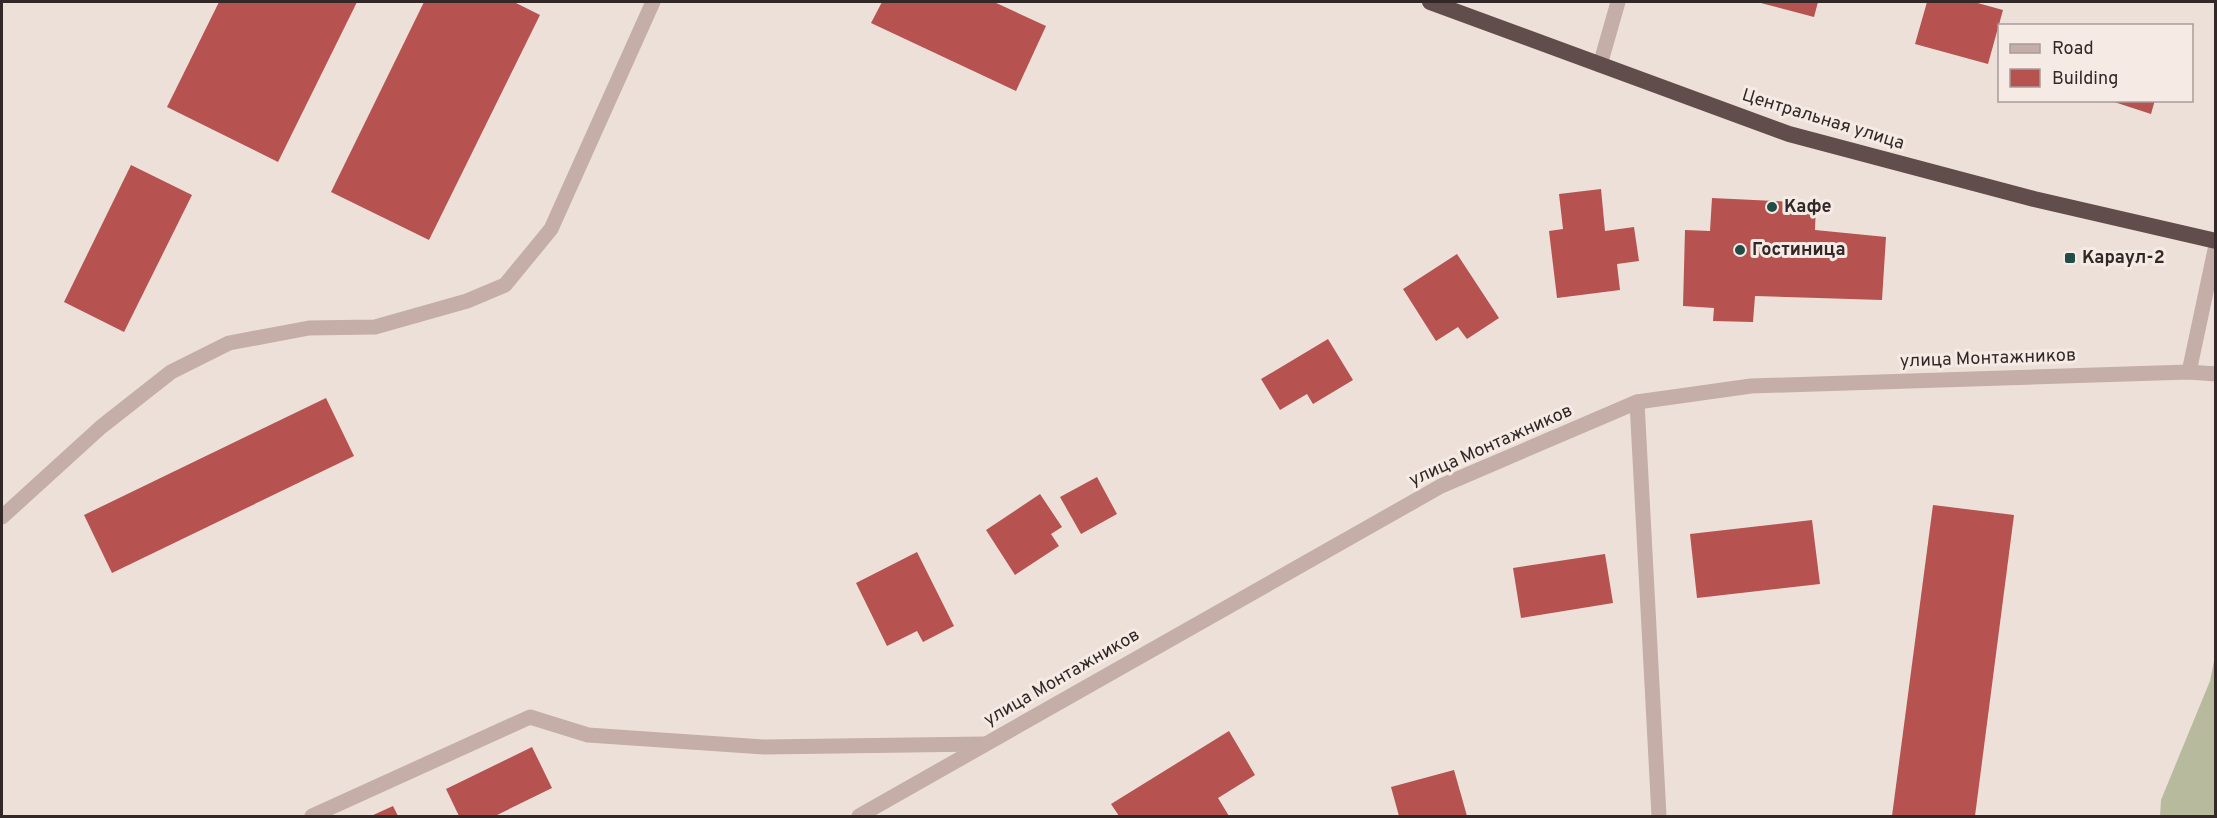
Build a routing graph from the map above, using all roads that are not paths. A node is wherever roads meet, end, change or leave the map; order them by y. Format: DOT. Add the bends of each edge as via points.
graph roads {
  1 [pos="653,2"];
  2 [pos="1430,2"];
  3 [pos="1618,2"];
  4 [pos="1600,65"];
  5 [pos="2216,243"];
  6 [pos="2189,372"];
  7 [pos="2216,374"];
  8 [pos="1637,402"];
  9 [pos="2,517"];
  10 [pos="986,744"];
  11 [pos="312,816"];
  12 [pos="859,816"];
  13 [pos="1659,816"];
  1 -- 9 [label="street" via="551,229 505,285 466,302 375,327 309,328 229,343 171,372 101,427"];
  2 -- 4 [label="highway, Центральная улица"];
  3 -- 4 [label="street"];
  4 -- 5 [label="highway, Центральная улица" via="1789,134"];
  5 -- 6 [label="street"];
  6 -- 7 [label="street, улица Монтажников"];
  6 -- 8 [label="street, улица Монтажников" via="1751,386"];
  8 -- 10 [label="street, улица Монтажников" via="1441,486"];
  8 -- 13 [label="street"];
  10 -- 11 [label="street" via="765,747 588,735 530,717"];
  10 -- 12 [label="street, улица Монтажников"];
}
